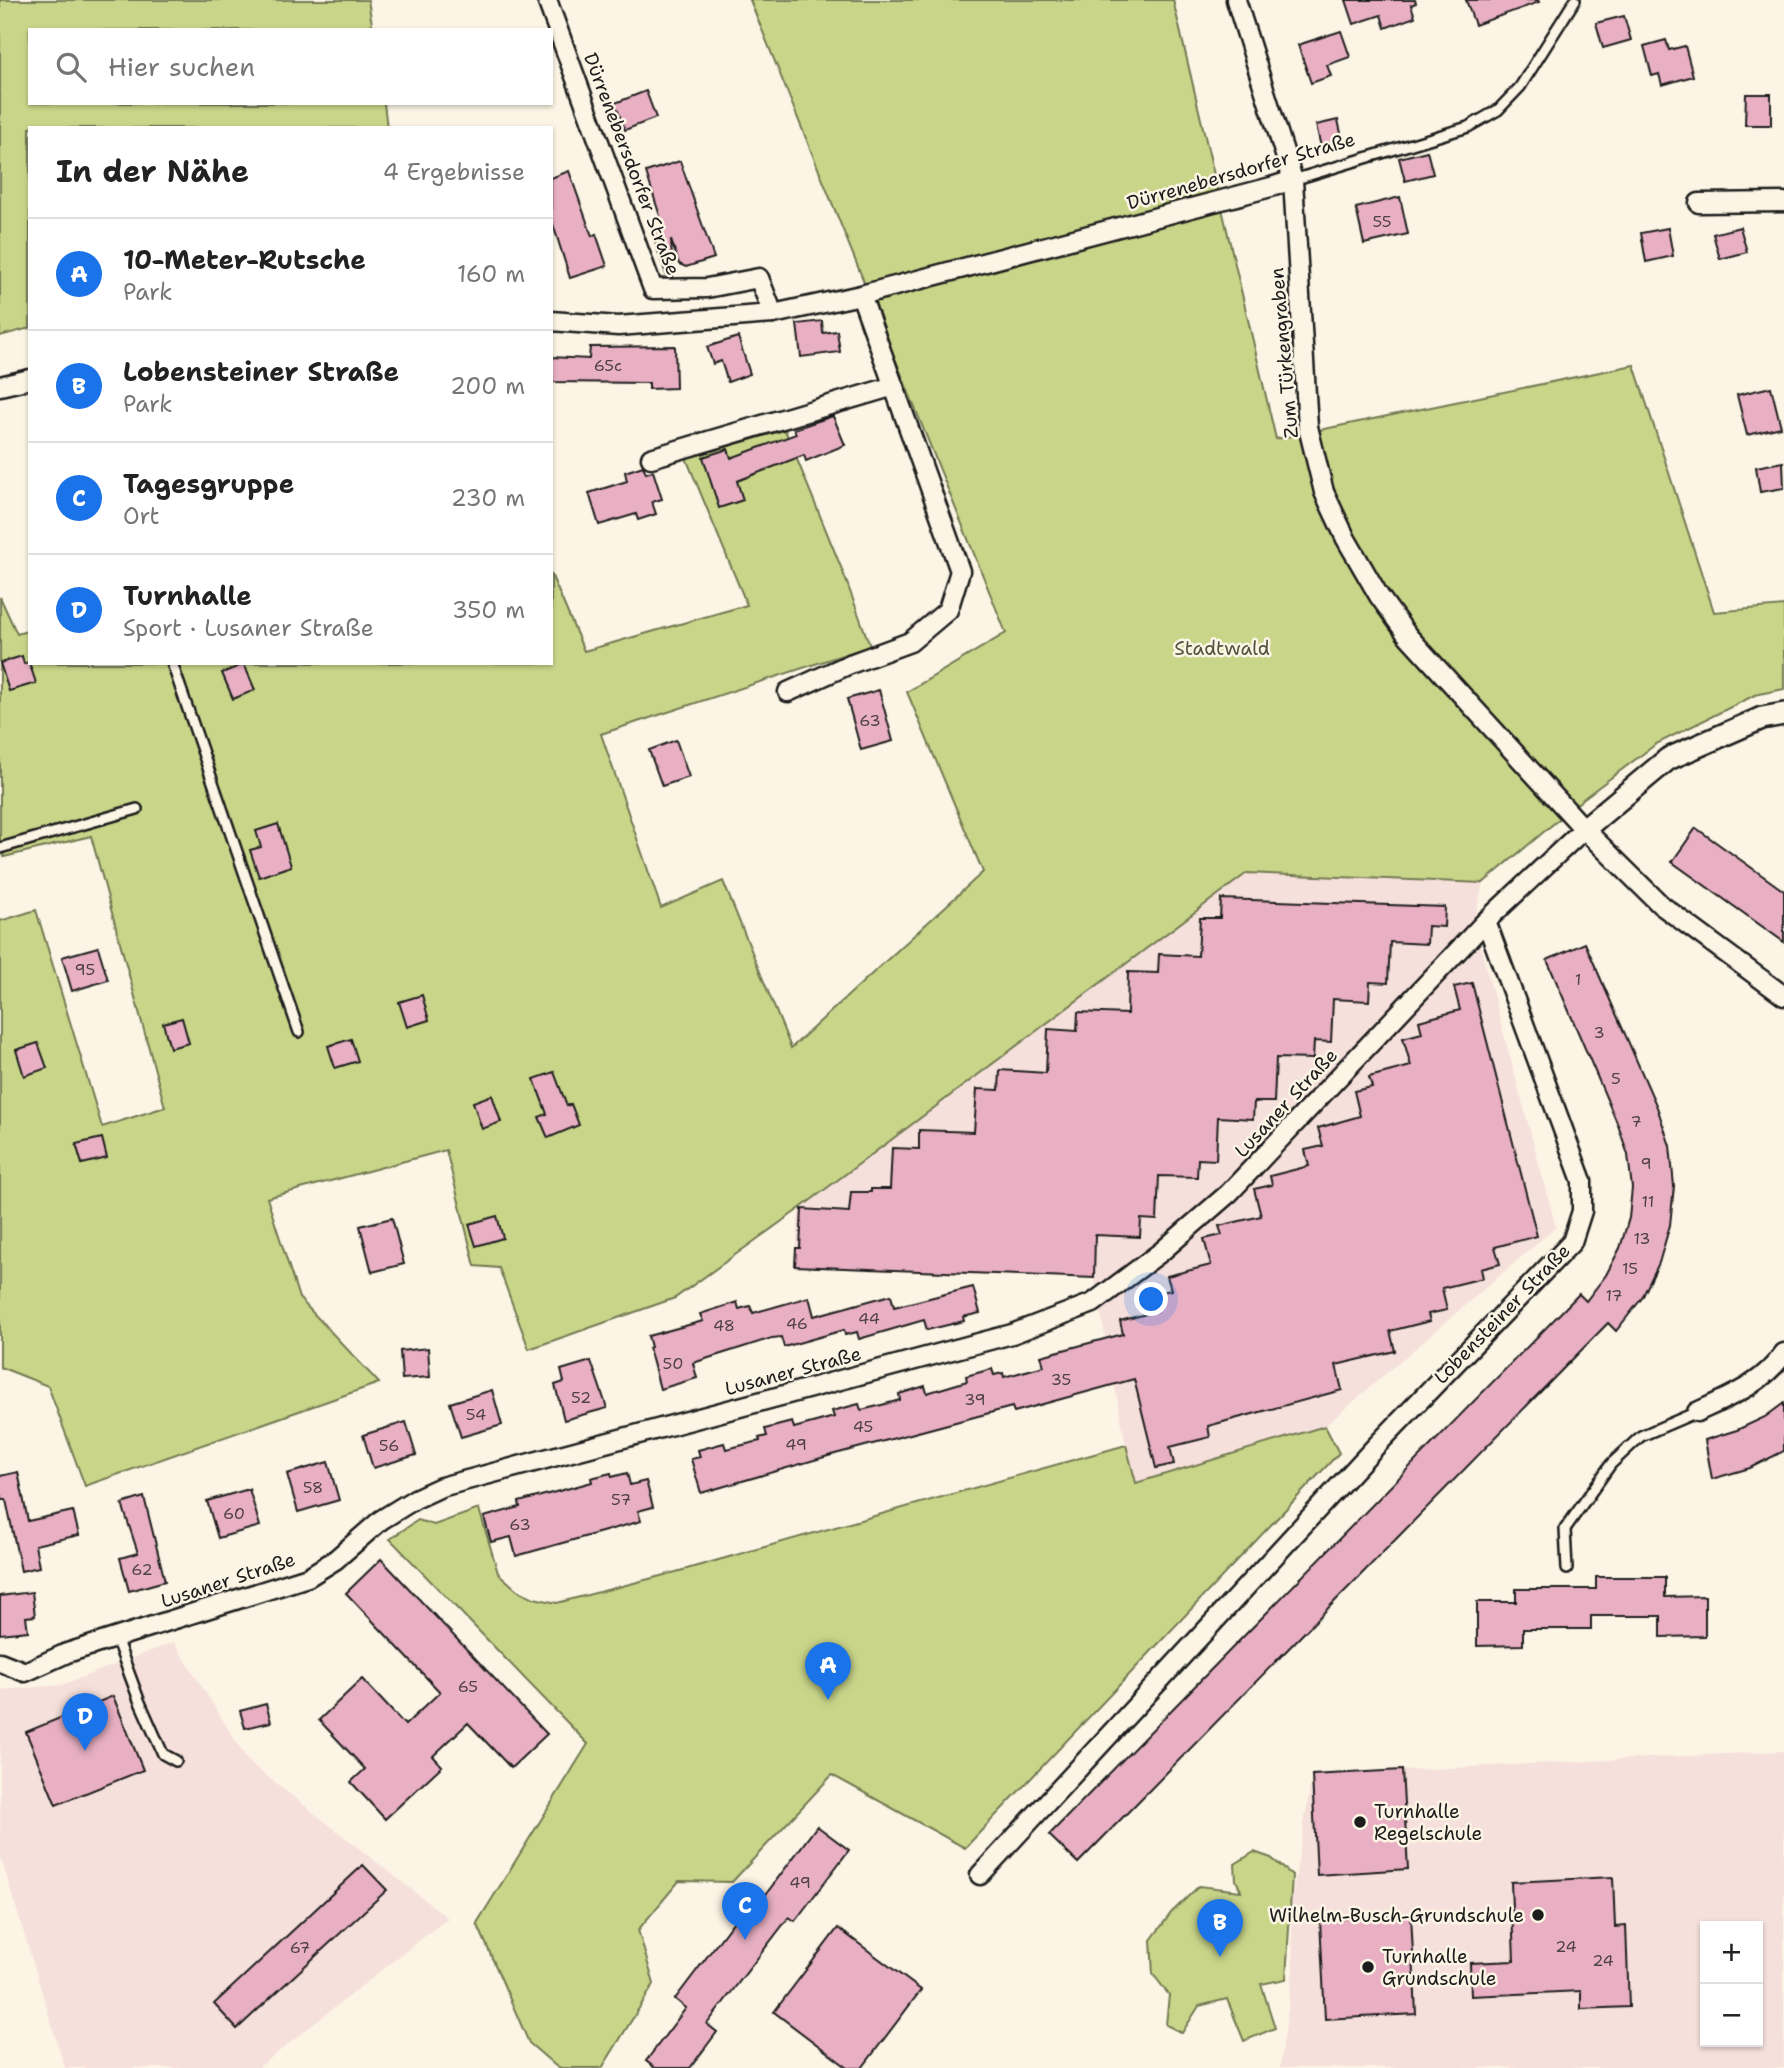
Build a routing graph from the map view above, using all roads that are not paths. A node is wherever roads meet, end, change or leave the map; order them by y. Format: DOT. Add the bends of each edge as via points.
graph roads {
  1 [pos="547,0"];
  2 [pos="1236,0"];
  3 [pos="1575,0"];
  4 [pos="1293,180"];
  5 [pos="1784,202"];
  6 [pos="1699,203"];
  7 [pos="861,295"];
  8 [pos="773,314"];
  9 [pos="553,321"];
  10 [pos="28,379"];
  11 [pos="0,386"];
  12 [pos="894,386"];
  13 [pos="651,458"];
  14 [pos="173,665"];
  15 [pos="788,692"];
  16 [pos="1784,714"];
  17 [pos="137,809"];
  18 [pos="1584,829"];
  19 [pos="0,848"];
  20 [pos="1486,921"];
  21 [pos="1784,996"];
  22 [pos="299,1032"];
  23 [pos="1784,1353"];
  24 [pos="1697,1412"];
  25 [pos="1567,1569"];
  26 [pos="116,1638"];
  27 [pos="0,1662"];
  28 [pos="176,1761"];
  29 [pos="979,1875"];
  1 -- 8 [label="street, Dürrenebersdorfer Straße" via="653,289 707,288 759,278"];
  2 -- 4 [label="street, Zum Türkengraben"];
  3 -- 4 [label="lane, Dürrenebersdorfer Straße" via="1520,87 1498,110 1468,127"];
  4 -- 7 [label="street, Dürrenebersdorfer Straße"];
  4 -- 18 [label="street, Zum Türkengraben" via="1307,426 1324,492 1379,596 1408,636"];
  5 -- 6 [label="street"];
  7 -- 8 [label="street, Dürrenebersdorfer Straße"];
  7 -- 12 [label="street"];
  8 -- 9 [label="street, Dürrenebersdorfer Straße" via="618,326"];
  10 -- 11 [label="street"];
  12 -- 13 [label="street"];
  12 -- 15 [label="street" via="960,571 948,610 910,642"];
  14 -- 22 [label="lane"];
  16 -- 18 [label="street" via="1668,759"];
  17 -- 19 [label="lane"];
  18 -- 20 [label="street"];
  18 -- 21 [label="street, Zum Türkengraben" via="1661,905"];
  20 -- 26 [label="street, Lusaner Straße" via="1229,1193 1093,1303 1012,1334 441,1487 381,1520 308,1577"];
  20 -- 29 [label="street, Lobensteiner Straße" via="1583,1181 1583,1211 1573,1242 1376,1446"];
  23 -- 24 [label="street" via="1774,1368 1740,1392"];
  24 -- 25 [label="lane" via="1641,1436 1611,1464 1565,1528"];
  26 -- 27 [label="street, Lusaner Straße" via="25,1672"];
  26 -- 28 [label="lane" via="163,1754"];
}
